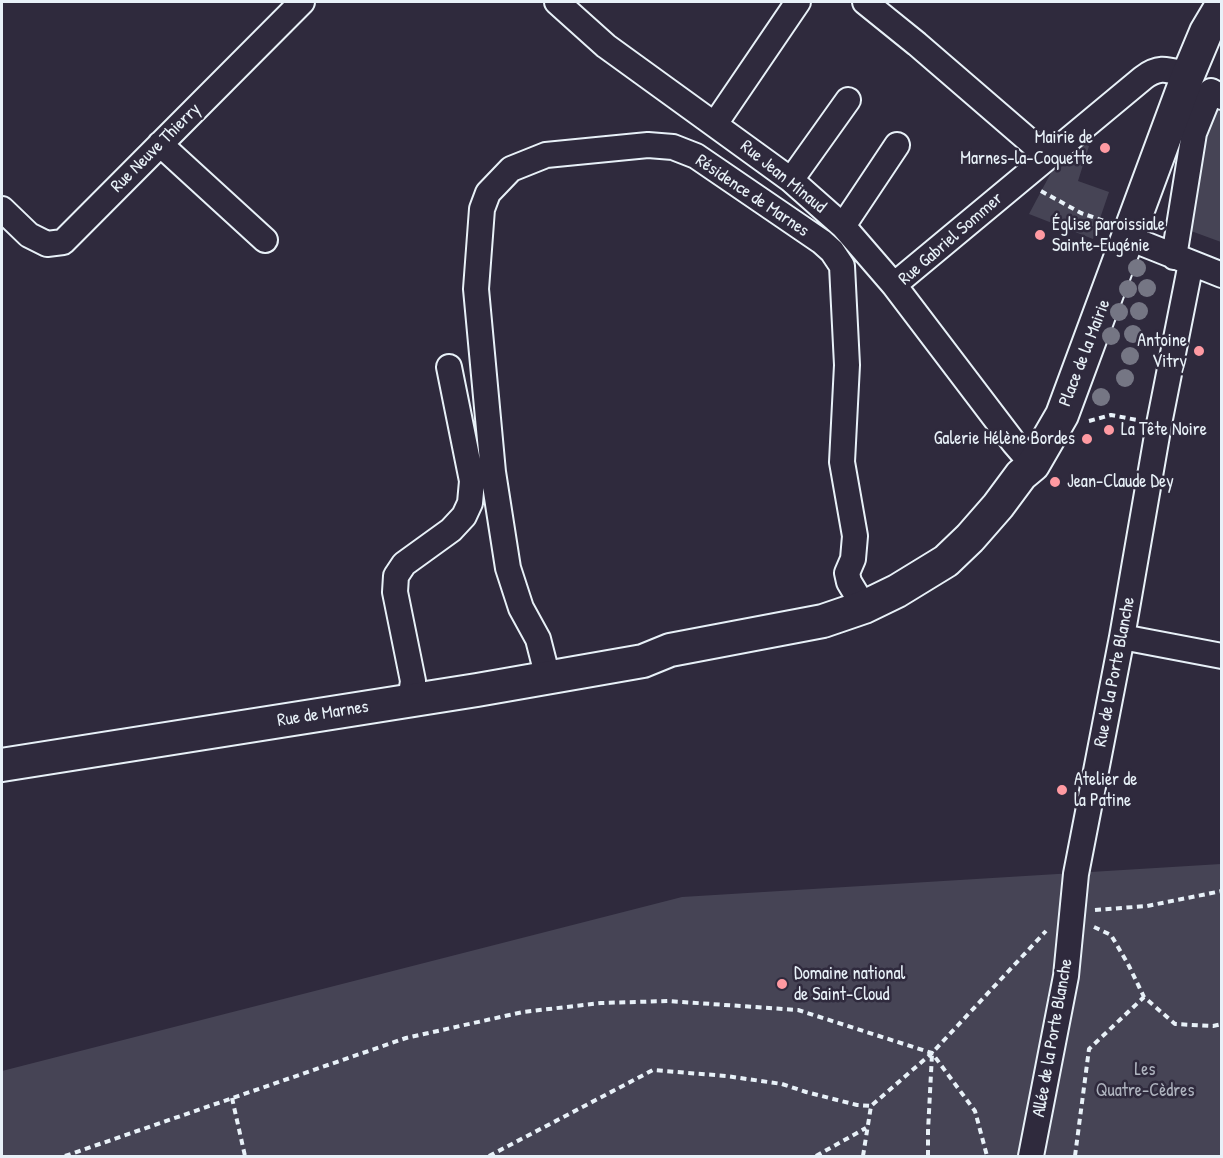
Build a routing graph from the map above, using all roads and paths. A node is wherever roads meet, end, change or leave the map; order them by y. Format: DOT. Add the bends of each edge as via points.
graph roads {
  1 [pos="302,2"];
  2 [pos="557,2"];
  3 [pos="798,2"];
  4 [pos="865,2"];
  5 [pos="1221,4"];
  6 [pos="1207,88"];
  7 [pos="848,100"];
  8 [pos="715,124"];
  9 [pos="160,144"];
  10 [pos="897,145"];
  11 [pos="1048,157"];
  12 [pos="1026,175"];
  13 [pos="790,180"];
  14 [pos="2,209"];
  15 [pos="843,226"];
  16 [pos="1122,231"];
  17 [pos="265,240"];
  18 [pos="1183,260"];
  19 [pos="1221,275"];
  20 [pos="894,285"];
  21 [pos="449,367"];
  22 [pos="1062,415"];
  23 [pos="1159,424"];
  24 [pos="1033,465"];
  25 [pos="864,607"];
  26 [pos="785,637"];
  27 [pos="1122,637"];
  28 [pos="1221,656"];
  29 [pos="548,678"];
  30 [pos="410,700"];
  31 [pos="2,765"];
  32 [pos="1221,891"];
  33 [pos="1073,907"];
  34 [pos="1144,997"];
  35 [pos="1221,1024"];
  36 [pos="932,1053"];
  37 [pos="232,1098"];
  38 [pos="871,1106"];
  39 [pos="867,1127"];
  40 [pos="65,1156"];
  41 [pos="245,1156"];
  42 [pos="489,1156"];
  43 [pos="816,1156"];
  44 [pos="864,1156"];
  45 [pos="928,1156"];
  46 [pos="987,1156"];
  47 [pos="1031,1156"];
  48 [pos="1074,1156"];
  1 -- 9 [label="street, Rue Neuve Thierry"];
  2 -- 8 [label="street, Rue Jean Minaud" via="606,46"];
  3 -- 8 [label="street"];
  4 -- 11 [label="street"];
  5 -- 6 [label="main road, Place de la Mairie" via="1206,32"];
  6 -- 11 [label="street, Rue Gabriel Sommer" via="1164,69 1153,71"];
  6 -- 16 [label="main road, Place de la Mairie"];
  6 -- 18 [label="street" via="1194,133"];
  7 -- 13 [label="street"];
  8 -- 13 [label="street, Rue Jean Minaud"];
  9 -- 14 [label="street, Rue Neuve Thierry" via="63,242 47,244 29,235"];
  9 -- 17 [label="street"];
  10 -- 15 [label="street"];
  11 -- 12 [label="street, Rue Gabriel Sommer"];
  12 -- 16 [label="path" via="1043,194"];
  12 -- 20 [label="street, Rue Gabriel Sommer"];
  13 -- 15 [label="street, Rue Jean Minaud"];
  15 -- 20 [label="street, Rue Jean Minaud"];
  16 -- 18 [label="street"];
  16 -- 22 [label="main road, Place de la Mairie"];
  18 -- 19 [label="street"];
  18 -- 23 [label="street"];
  20 -- 24 [label="street, Rue Gabriel Sommer"];
  21 -- 30 [label="street" via="472,481 470,503 451,530 404,564 396,576 395,592 413,681"];
  22 -- 23 [label="path" via="1080,423 1111,415"];
  22 -- 24 [label="main road, Place de la Mairie"];
  23 -- 27 [label="street, Rue de la Porte Blanche"];
  24 -- 25 [label="main road" via="946,561"];
  24 -- 26 [label="main road" via="1029,483 1013,508 956,572 889,612 832,634"];
  25 -- 26 [label="main road"];
  25 -- 29 [label="street, Résidence de Marnes" via="847,573 855,536 842,462 847,364 842,266 832,251 696,156 672,147 648,145 546,155 511,169 488,193 482,209 476,289 493,472 508,568 521,608 538,639"];
  26 -- 29 [label="main road, Rue de Marnes" via="674,662 644,660"];
  27 -- 28 [label="street"];
  27 -- 33 [label="street, Rue de la Porte Blanche"];
  29 -- 30 [label="main road, Rue de Marnes"];
  30 -- 31 [label="main road, Rue de Marnes"];
  32 -- 33 [label="path" via="1147,906"];
  33 -- 34 [label="path" via="1111,935"];
  33 -- 36 [label="path"];
  33 -- 47 [label="street, Allée de la Porte Blanche" via="1066,976"];
  34 -- 35 [label="path" via="1175,1024"];
  34 -- 48 [label="path" via="1089,1049"];
  36 -- 37 [label="path" via="798,1010 668,1001 601,1003 523,1012 405,1038"];
  36 -- 38 [label="path"];
  36 -- 45 [label="path"];
  36 -- 46 [label="path" via="975,1111"];
  37 -- 40 [label="path"];
  37 -- 41 [label="path"];
  38 -- 39 [label="path"];
  38 -- 42 [label="path" via="782,1084 653,1070"];
  39 -- 43 [label="path"];
  39 -- 44 [label="path"];
}
